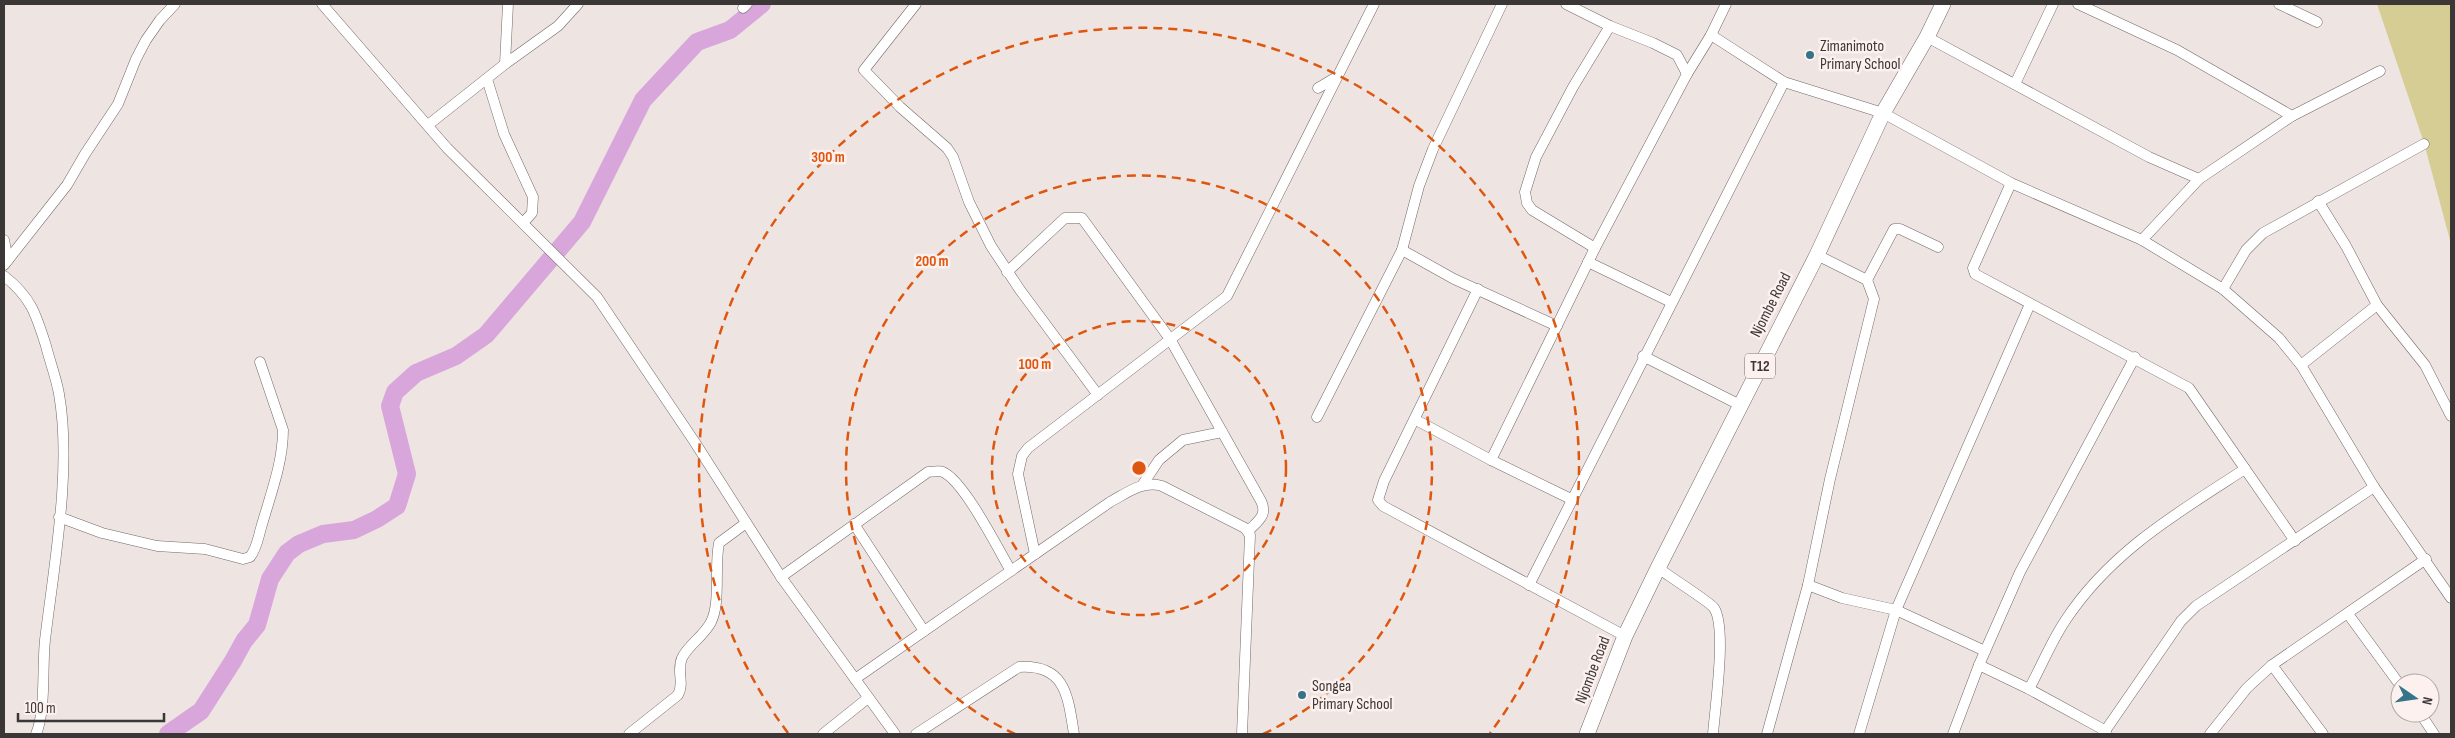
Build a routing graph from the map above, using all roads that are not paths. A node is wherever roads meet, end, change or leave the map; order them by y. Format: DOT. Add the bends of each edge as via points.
graph roads {
  1 [pos="175,4"];
  2 [pos="322,4"];
  3 [pos="508,4"];
  4 [pos="578,4"];
  5 [pos="916,4"];
  6 [pos="1374,4"];
  7 [pos="1502,4"];
  8 [pos="1566,4"];
  9 [pos="1726,4"];
  10 [pos="1943,4"];
  11 [pos="2053,4"];
  12 [pos="2078,4"];
  13 [pos="2279,4"];
  14 [pos="2317,22"];
  15 [pos="1610,26"];
  16 [pos="1711,35"];
  17 [pos="1927,37"];
  18 [pos="505,64"];
  19 [pos="2380,71"];
  20 [pos="1687,74"];
  21 [pos="1335,78"];
  22 [pos="487,79"];
  23 [pos="1784,82"];
  24 [pos="2015,84"];
  25 [pos="1318,88"];
  26 [pos="1882,113"];
  27 [pos="2292,116"];
  28 [pos="428,126"];
  29 [pos="2424,144"];
  30 [pos="2199,179"];
  31 [pos="2011,183"];
  32 [pos="2318,201"];
  33 [pos="524,224"];
  34 [pos="4,240"];
  35 [pos="2142,240"];
  36 [pos="1938,247"];
  37 [pos="1595,248"];
  38 [pos="1402,250"];
  39 [pos="1817,255"];
  40 [pos="1588,262"];
  41 [pos="6,263"];
  42 [pos="1007,272"];
  43 [pos="4,276"];
  44 [pos="1867,280"];
  45 [pos="1478,289"];
  46 [pos="2223,289"];
  47 [pos="1671,302"];
  48 [pos="2030,304"];
  49 [pos="2377,305"];
  50 [pos="1557,326"];
  51 [pos="1170,339"];
  52 [pos="1643,356"];
  53 [pos="2135,357"];
  54 [pos="260,362"];
  55 [pos="2301,365"];
  56 [pos="1098,395"];
  57 [pos="1740,405"];
  58 [pos="2451,416"];
  59 [pos="1317,417"];
  60 [pos="1416,420"];
  61 [pos="1222,432"];
  62 [pos="1491,460"];
  63 [pos="2245,469"];
  64 [pos="1144,484"];
  65 [pos="2374,487"];
  66 [pos="1572,499"];
  67 [pos="59,517"];
  68 [pos="746,523"];
  69 [pos="854,524"];
  70 [pos="1248,530"];
  71 [pos="2295,541"];
  72 [pos="1036,554"];
  73 [pos="2426,559"];
  74 [pos="1658,568"];
  75 [pos="1011,571"];
  76 [pos="781,577"];
  77 [pos="1529,585"];
  78 [pos="1808,585"];
  79 [pos="2451,598"];
  80 [pos="1896,610"];
  81 [pos="2348,614"];
  82 [pos="924,631"];
  83 [pos="1625,636"];
  84 [pos="1985,651"];
  85 [pos="1979,665"];
  86 [pos="2272,665"];
  87 [pos="2391,673"];
  88 [pos="855,679"];
  89 [pos="2029,689"];
  90 [pos="868,698"];
  91 [pos="2427,723"];
  92 [pos="2105,732"];
  93 [pos="36,734"];
  94 [pos="629,734"];
  95 [pos="823,734"];
  96 [pos="895,734"];
  97 [pos="916,734"];
  98 [pos="1074,734"];
  99 [pos="1242,734"];
  100 [pos="1587,734"];
  101 [pos="1713,734"];
  102 [pos="1767,734"];
  103 [pos="1858,734"];
  104 [pos="1953,734"];
  105 [pos="2210,734"];
  106 [pos="2323,734"];
  107 [pos="2434,734"];
  1 -- 41 [label="street" via="146,40 115,110 67,184"];
  2 -- 28 [label="street"];
  3 -- 18 [label="street"];
  4 -- 18 [label="street" via="558,26"];
  5 -- 42 [label="street" via="864,70 947,148 969,202"];
  6 -- 21 [label="street"];
  7 -- 38 [label="street" via="1433,149 1416,195"];
  8 -- 15 [label="street"];
  9 -- 16 [label="street"];
  10 -- 17 [label="highway, Njombe Road / T12"];
  11 -- 24 [label="street"];
  12 -- 27 [label="street" via="2177,50"];
  13 -- 14 [label="street"];
  15 -- 20 [label="street" via="1678,55"];
  15 -- 37 [label="street" via="1536,157 1526,192 1532,210"];
  16 -- 20 [label="street"];
  16 -- 23 [label="street"];
  17 -- 24 [label="street"];
  17 -- 26 [label="highway, Njombe Road / T12"];
  18 -- 22 [label="street"];
  19 -- 27 [label="street"];
  20 -- 37 [label="street"];
  21 -- 25 [label="street"];
  21 -- 51 [label="street" via="1227,296"];
  22 -- 28 [label="street"];
  22 -- 33 [label="street" via="504,134 533,197 532,213"];
  23 -- 26 [label="street"];
  23 -- 47 [label="street"];
  24 -- 30 [label="street" via="2150,157"];
  26 -- 31 [label="street"];
  26 -- 39 [label="highway, Njombe Road / T12"];
  27 -- 30 [label="street"];
  28 -- 33 [label="street"];
  29 -- 32 [label="street"];
  30 -- 35 [label="street"];
  31 -- 35 [label="street"];
  31 -- 48 [label="street" via="1973,271 1976,276"];
  32 -- 46 [label="street" via="2263,232 2246,250"];
  32 -- 49 [label="street"];
  33 -- 68 [label="street" via="597,297 613,318"];
  34 -- 41 [label="street"];
  35 -- 46 [label="street"];
  36 -- 44 [label="street" via="1894,229"];
  37 -- 40 [label="street"];
  38 -- 45 [label="street"];
  38 -- 59 [label="street"];
  39 -- 44 [label="street"];
  39 -- 57 [label="highway, Njombe Road / T12"];
  40 -- 47 [label="street"];
  40 -- 50 [label="street"];
  42 -- 51 [label="street" via="1066,218 1082,218"];
  42 -- 56 [label="street"];
  43 -- 67 [label="street" via="33,306 59,393 62,454"];
  44 -- 78 [label="street" via="1872,291 1872,307"];
  45 -- 50 [label="street"];
  45 -- 60 [label="street"];
  46 -- 55 [label="street" via="2279,338"];
  47 -- 52 [label="street"];
  48 -- 53 [label="street"];
  48 -- 80 [label="street"];
  49 -- 55 [label="street"];
  49 -- 58 [label="street" via="2425,365"];
  50 -- 62 [label="street"];
  51 -- 56 [label="street"];
  51 -- 61 [label="street"];
  52 -- 57 [label="street"];
  52 -- 66 [label="street"];
  53 -- 63 [label="street" via="2189,388"];
  53 -- 84 [label="street" via="2020,572"];
  54 -- 67 [label="street" via="283,430 283,442 269,503 250,557 243,560 205,550 157,546 102,533"];
  55 -- 65 [label="street"];
  56 -- 72 [label="street" via="1022,456 1018,474"];
  57 -- 74 [label="highway, Njombe Road / T12"];
  60 -- 62 [label="street"];
  60 -- 77 [label="street" via="1384,481 1378,500 1383,506"];
  61 -- 64 [label="street" via="1184,440 1159,460"];
  61 -- 70 [label="street" via="1264,506 1261,518"];
  62 -- 66 [label="street"];
  63 -- 71 [label="street"];
  63 -- 89 [label="street" via="2156,526 2115,561 2064,622"];
  64 -- 70 [label="street" via="1162,486"];
  64 -- 72 [label="street" via="1110,502"];
  65 -- 71 [label="street"];
  65 -- 73 [label="street"];
  66 -- 77 [label="street"];
  67 -- 93 [label="street" via="42,668 41,718"];
  68 -- 76 [label="street"];
  68 -- 94 [label="street" via="719,543 716,608 711,623 682,658 679,672 682,686 678,695"];
  69 -- 75 [label="street" via="928,472 942,472 969,499"];
  69 -- 76 [label="street"];
  69 -- 82 [label="street"];
  70 -- 99 [label="street" via="1251,541"];
  71 -- 92 [label="street" via="2196,606 2181,621"];
  72 -- 75 [label="street"];
  73 -- 79 [label="street"];
  73 -- 81 [label="street"];
  74 -- 83 [label="highway, Njombe Road / T12"];
  74 -- 101 [label="street" via="1714,606 1719,618"];
  75 -- 82 [label="street"];
  76 -- 88 [label="street"];
  77 -- 83 [label="street"];
  78 -- 80 [label="street" via="1842,598"];
  78 -- 102 [label="street"];
  80 -- 84 [label="street"];
  80 -- 103 [label="street"];
  81 -- 86 [label="street"];
  81 -- 87 [label="street"];
  82 -- 88 [label="street"];
  83 -- 100 [label="highway, Njombe Road / T12"];
  84 -- 85 [label="street"];
  85 -- 89 [label="street"];
  85 -- 104 [label="street"];
  86 -- 105 [label="street" via="2247,688"];
  86 -- 106 [label="street"];
  88 -- 90 [label="street"];
  89 -- 92 [label="street"];
  90 -- 95 [label="street"];
  90 -- 96 [label="street"];
  91 -- 107 [label="street"];
  97 -- 98 [label="street" via="1019,667 1037,666 1058,679 1065,688"];
}
